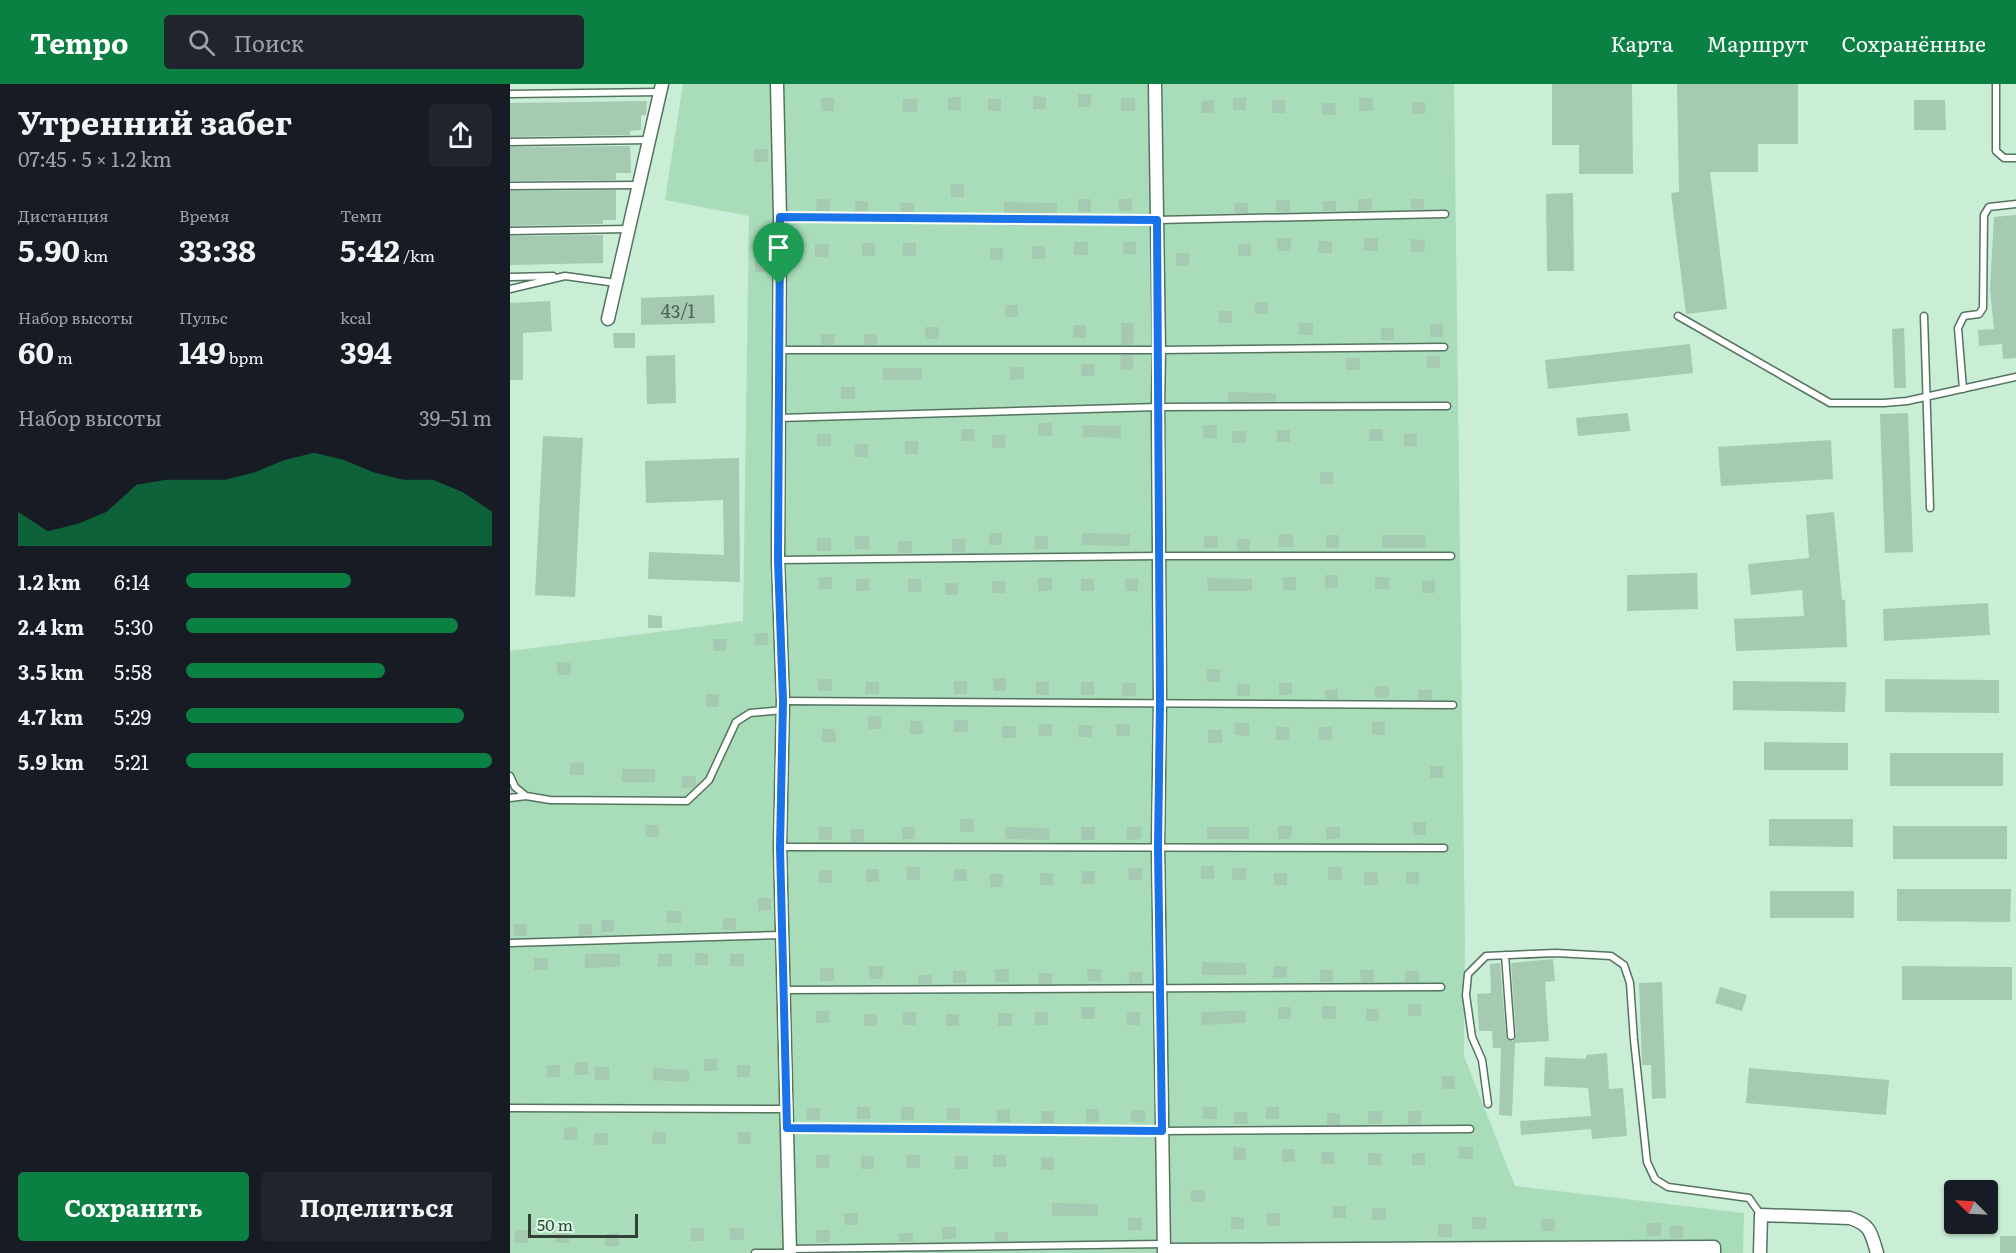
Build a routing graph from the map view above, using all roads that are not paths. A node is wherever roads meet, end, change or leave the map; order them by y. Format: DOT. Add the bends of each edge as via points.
graph roads {
  1 [pos="777,84"];
  2 [pos="1155,84"];
  3 [pos="1996,84"];
  4 [pos="661,88"];
  5 [pos="510,94"];
  6 [pos="649,140"];
  7 [pos="510,142"];
  8 [pos="2016,158"];
  9 [pos="639,185"];
  10 [pos="510,186"];
  11 [pos="2016,204"];
  12 [pos="1445,214"];
  13 [pos="780,217"];
  14 [pos="1157,220"];
  15 [pos="628,229"];
  16 [pos="510,231"];
  17 [pos="566,276"];
  18 [pos="510,277"];
  19 [pos="616,283"];
  20 [pos="510,289"];
  21 [pos="1678,316"];
  22 [pos="1924,316"];
  23 [pos="608,320"];
  24 [pos="1444,347"];
  25 [pos="779,350"];
  26 [pos="1160,350"];
  27 [pos="2016,377"];
  28 [pos="1963,389"];
  29 [pos="1927,398"];
  30 [pos="1447,406"];
  31 [pos="1158,407"];
  32 [pos="779,418"];
  33 [pos="1930,508"];
  34 [pos="1159,556"];
  35 [pos="1451,556"];
  36 [pos="778,560"];
  37 [pos="1160,702"];
  38 [pos="1453,705"];
  39 [pos="783,706"];
  40 [pos="510,776"];
  41 [pos="526,796"];
  42 [pos="510,798"];
  43 [pos="780,847"];
  44 [pos="1158,848"];
  45 [pos="1444,848"];
  46 [pos="782,935"];
  47 [pos="510,943"];
  48 [pos="1505,955"];
  49 [pos="1441,987"];
  50 [pos="1160,988"];
  51 [pos="784,990"];
  52 [pos="1511,1036"];
  53 [pos="1488,1104"];
  54 [pos="510,1108"];
  55 [pos="787,1109"];
  56 [pos="787,1128"];
  57 [pos="1470,1129"];
  58 [pos="1162,1131"];
  59 [pos="1761,1215"];
  60 [pos="1164,1249"];
  61 [pos="790,1251"];
  62 [pos="755,1253"];
  63 [pos="1714,1253"];
  64 [pos="1760,1253"];
  65 [pos="1877,1253"];
  1 -- 13 [label="street"];
  2 -- 14 [label="street"];
  3 -- 8 [label="lane" via="1996,151 2004,158"];
  4 -- 5 [label="lane"];
  4 -- 6 [label="street"];
  6 -- 7 [label="lane"];
  6 -- 9 [label="street"];
  9 -- 10 [label="lane"];
  9 -- 15 [label="street"];
  11 -- 28 [label="lane" via="1989,207 1984,215 1983,308 1979,314 1964,316 1958,328"];
  12 -- 14 [label="lane"];
  13 -- 14 [label="lane"];
  13 -- 25 [label="street"];
  14 -- 26 [label="street"];
  15 -- 16 [label="lane"];
  15 -- 19 [label="street"];
  17 -- 18 [label="lane"];
  17 -- 19 [label="lane"];
  17 -- 20 [label="lane"];
  19 -- 23 [label="street"];
  21 -- 29 [label="lane" via="1830,403 1884,404"];
  22 -- 29 [label="lane"];
  24 -- 26 [label="lane"];
  25 -- 26 [label="lane"];
  25 -- 32 [label="street"];
  26 -- 31 [label="street"];
  27 -- 28 [label="lane"];
  28 -- 29 [label="lane"];
  29 -- 33 [label="lane"];
  30 -- 31 [label="lane"];
  31 -- 32 [label="lane"];
  31 -- 34 [label="street"];
  32 -- 36 [label="street"];
  34 -- 35 [label="lane"];
  34 -- 36 [label="lane"];
  34 -- 37 [label="street"];
  36 -- 39 [label="street"];
  37 -- 38 [label="lane"];
  37 -- 39 [label="lane"];
  37 -- 44 [label="street"];
  39 -- 41 [label="lane" via="750,713 736,722 709,780 687,801 550,800"];
  39 -- 43 [label="street"];
  40 -- 41 [label="lane"];
  41 -- 42 [label="lane"];
  43 -- 44 [label="lane"];
  43 -- 46 [label="street"];
  44 -- 45 [label="lane"];
  44 -- 50 [label="street"];
  46 -- 47 [label="lane"];
  46 -- 51 [label="street"];
  48 -- 52 [label="lane"];
  48 -- 53 [label="lane" via="1486,956 1468,974 1466,995 1472,1037 1482,1060"];
  48 -- 59 [label="lane" via="1611,956 1623,965 1630,983 1647,1162 1655,1179 1668,1187 1749,1198"];
  49 -- 50 [label="lane"];
  50 -- 51 [label="lane"];
  50 -- 58 [label="street"];
  51 -- 55 [label="street"];
  54 -- 55 [label="lane"];
  55 -- 56 [label="street"];
  56 -- 58 [label="lane"];
  56 -- 61 [label="street"];
  57 -- 58 [label="lane"];
  58 -- 60 [label="street"];
  59 -- 64 [label="street"];
  59 -- 65 [label="street" via="1850,1218 1863,1223 1871,1233"];
  60 -- 61 [label="lane"];
  60 -- 63 [label="street" via="1714,1247"];
  61 -- 62 [label="lane"];
}
